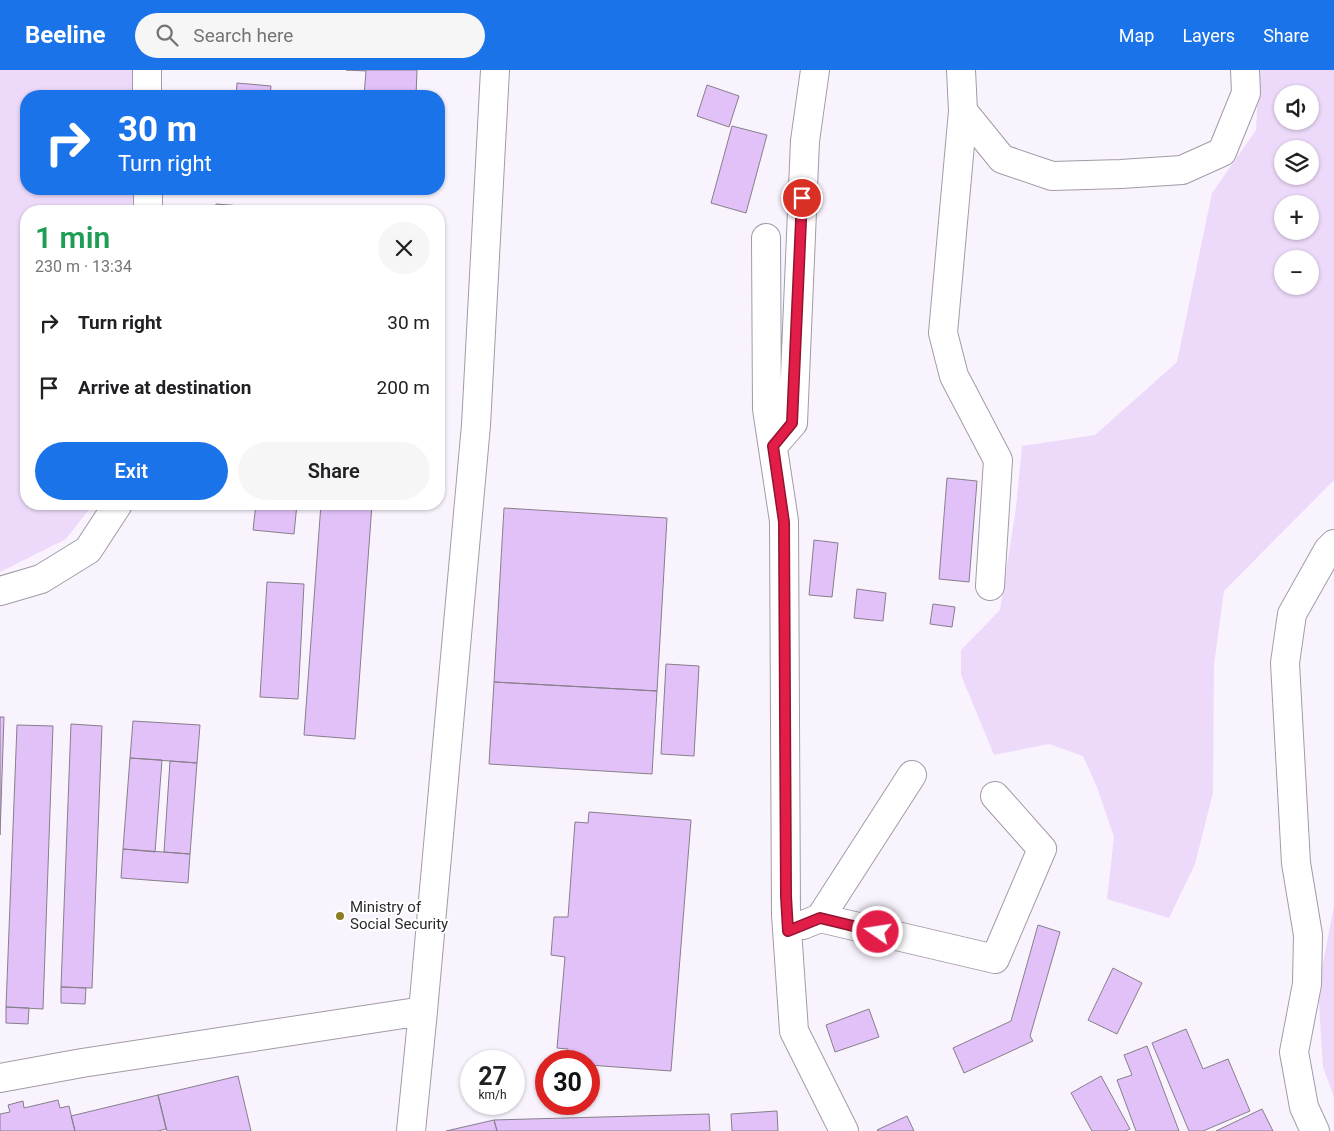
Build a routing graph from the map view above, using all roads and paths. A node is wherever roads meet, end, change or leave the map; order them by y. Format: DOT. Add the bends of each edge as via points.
graph roads {
  1 [pos="147,70"];
  2 [pos="495,70"];
  3 [pos="816,70"];
  4 [pos="961,70"];
  5 [pos="1245,70"];
  6 [pos="147,90"];
  7 [pos="963,111"];
  8 [pos="766,238"];
  9 [pos="773,446"];
  10 [pos="114,510"];
  11 [pos="1334,544"];
  12 [pos="990,586"];
  13 [pos="0,591"];
  14 [pos="912,775"];
  15 [pos="994,796"];
  16 [pos="820,918"];
  17 [pos="788,931"];
  18 [pos="423,1011"];
  19 [pos="0,1078"];
  20 [pos="411,1131"];
  21 [pos="844,1131"];
  22 [pos="1315,1131"];
  1 -- 6 [label="street"];
  2 -- 18 [label="street" via="476,425"];
  3 -- 9 [label="street" via="805,142 792,423"];
  4 -- 7 [label="street"];
  5 -- 7 [label="street" via="1246,94 1222,152 1182,170 1052,176 1002,159"];
  7 -- 12 [label="street" via="943,333 954,376 998,460"];
  8 -- 9 [label="street" via="767,409"];
  9 -- 17 [label="street" via="784,522"];
  10 -- 13 [label="street" via="88,550 41,579"];
  11 -- 22 [label="street" via="1292,614 1285,664 1296,863 1308,935 1307,984 1294,1052 1304,1107"];
  14 -- 16 [label="street"];
  15 -- 16 [label="street" via="1042,849 995,959"];
  16 -- 17 [label="street"];
  17 -- 21 [label="street" via="794,1032"];
  18 -- 19 [label="street"];
  18 -- 20 [label="street"];
}
